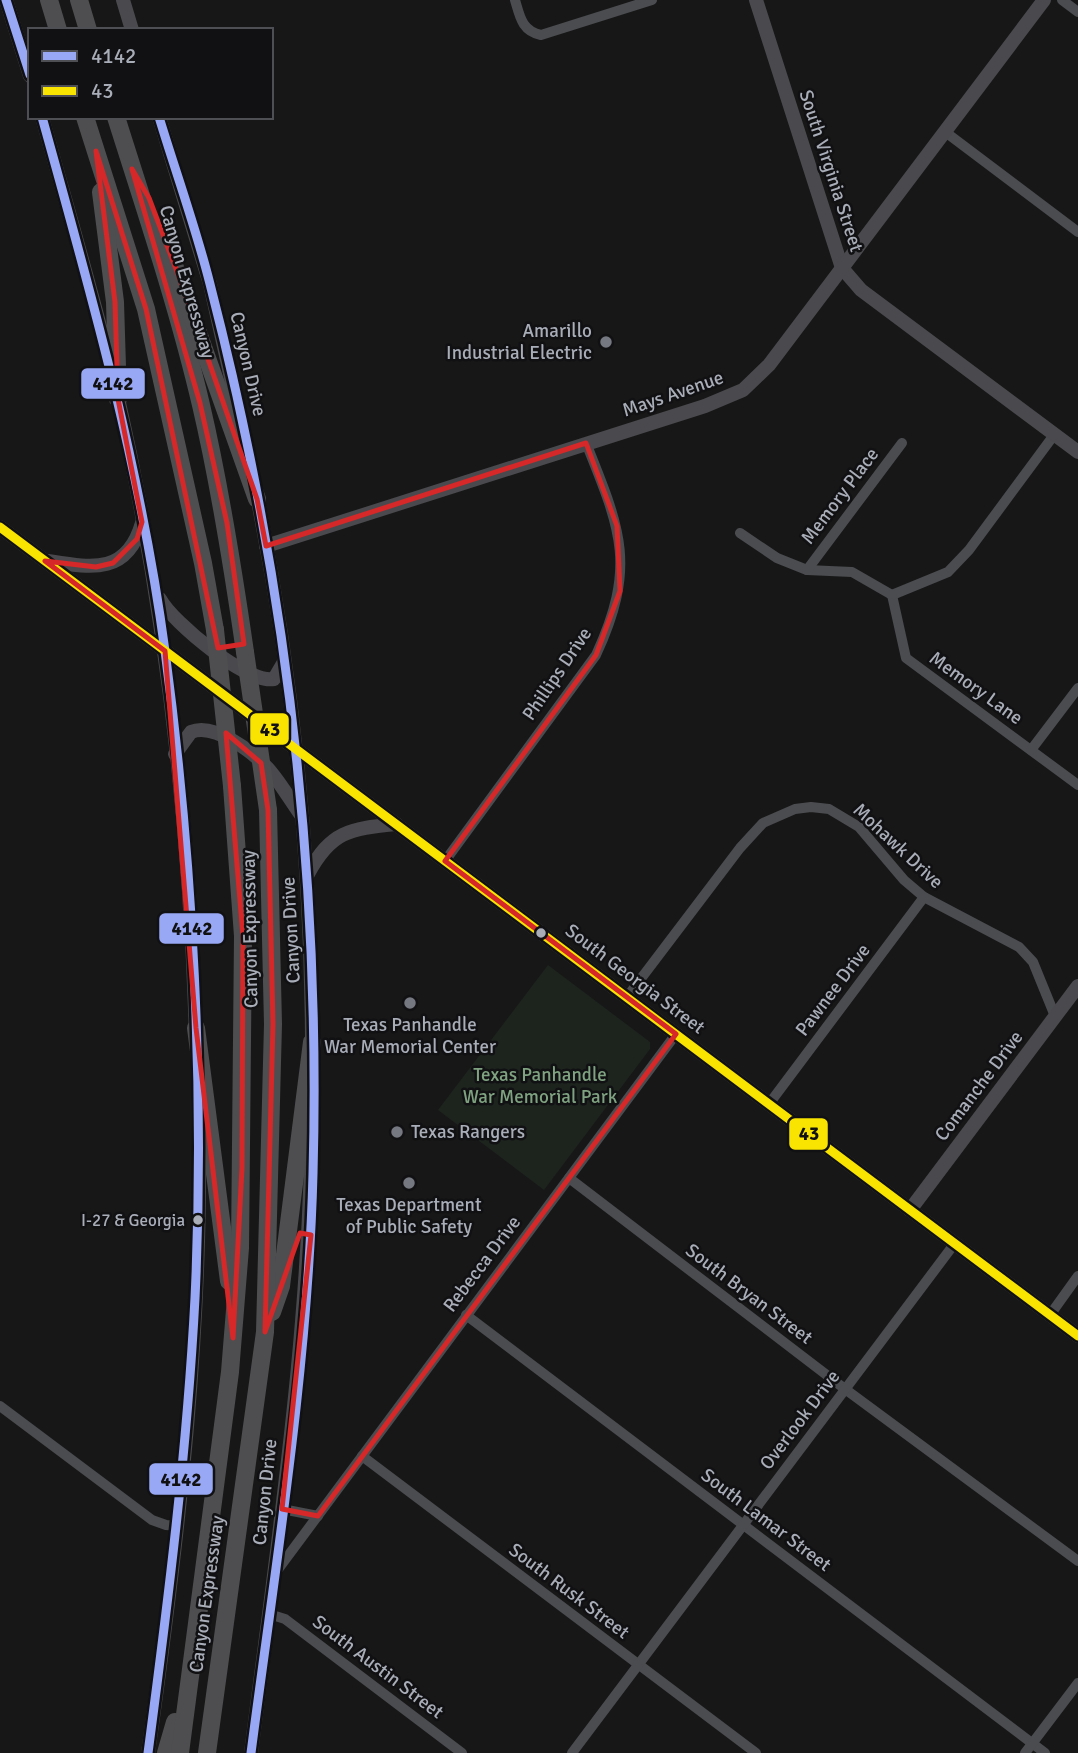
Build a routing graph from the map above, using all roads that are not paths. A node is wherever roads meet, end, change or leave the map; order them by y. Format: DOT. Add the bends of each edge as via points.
graph roads {
  1 [pos="6,0"];
  2 [pos="49,0"];
  3 [pos="79,0"];
  4 [pos="123,0"];
  5 [pos="515,0"];
  6 [pos="652,0"];
  7 [pos="756,0"];
  8 [pos="1044,0"];
  9 [pos="1062,0"];
  10 [pos="1078,12"];
  11 [pos="57,28"];
  12 [pos="87,28"];
  13 [pos="131,28"];
  14 [pos="28,70"];
  15 [pos="43,119"];
  16 [pos="86,119"];
  17 [pos="117,119"];
  18 [pos="160,119"];
  19 [pos="944,131"];
  20 [pos="96,151"];
  21 [pos="132,169"];
  22 [pos="1078,232"];
  23 [pos="842,268"];
  24 [pos="118,399"];
  25 [pos="1054,435"];
  26 [pos="586,443"];
  27 [pos="902,443"];
  28 [pos="1078,452"];
  29 [pos="257,499"];
  30 [pos="142,522"];
  31 [pos="0,527"];
  32 [pos="740,533"];
  33 [pos="265,546"];
  34 [pos="45,561"];
  35 [pos="807,570"];
  36 [pos="155,589"];
  37 [pos="892,595"];
  38 [pos="165,651"];
  39 [pos="284,662"];
  40 [pos="1078,688"];
  41 [pos="295,748"];
  42 [pos="1031,750"];
  43 [pos="174,755"];
  44 [pos="1078,785"];
  45 [pos="302,817"];
  46 [pos="396,824"];
  47 [pos="445,861"];
  48 [pos="308,874"];
  49 [pos="924,897"];
  50 [pos="1078,986"];
  51 [pos="627,998"];
  52 [pos="1055,1016"];
  53 [pos="196,1028"];
  54 [pos="676,1034"];
  55 [pos="312,1042"];
  56 [pos="769,1104"];
  57 [pos="569,1178"];
  58 [pos="910,1210"];
  59 [pos="955,1243"];
  60 [pos="1078,1276"];
  61 [pos="466,1315"];
  62 [pos="1050,1315"];
  63 [pos="265,1332"];
  64 [pos="1078,1336"];
  65 [pos="233,1338"];
  66 [pos="845,1389"];
  67 [pos="0,1406"];
  68 [pos="362,1456"];
  69 [pos="282,1509"];
  70 [pos="318,1516"];
  71 [pos="743,1525"];
  72 [pos="178,1526"];
  73 [pos="1078,1561"];
  74 [pos="275,1572"];
  75 [pos="269,1614"];
  76 [pos="638,1664"];
  77 [pos="192,1665"];
  78 [pos="1078,1683"];
  79 [pos="1032,1744"];
  80 [pos="148,1753"];
  81 [pos="166,1753"];
  82 [pos="180,1753"];
  83 [pos="207,1753"];
  84 [pos="251,1753"];
  85 [pos="462,1753"];
  86 [pos="572,1753"];
  87 [pos="755,1753"];
  88 [pos="1025,1753"];
  89 [pos="1045,1753"];
  1 -- 14 [label="main road"];
  2 -- 11 [label="highway"];
  3 -- 12 [label="highway"];
  4 -- 13 [label="main road"];
  5 -- 6 [label="street" via="523,25 530,33 541,35"];
  7 -- 23 [label="main road, South Virginia Street"];
  8 -- 19 [label="main road, Mays Avenue"];
  9 -- 10 [label="street"];
  15 -- 24 [label="main road"];
  16 -- 20 [label="highway, Canyon Expressway"];
  17 -- 21 [label="highway, Canyon Expressway"];
  18 -- 29 [label="main road, Canyon Drive" via="210,284"];
  19 -- 22 [label="street"];
  19 -- 23 [label="main road, Mays Avenue"];
  20 -- 24 [label="highway" via="114,302"];
  20 -- 65 [label="highway, Canyon Expressway, bridge" via="146,309 215,631 243,936 242,1168"];
  21 -- 29 [label="highway" via="149,198"];
  21 -- 63 [label="highway, Canyon Expressway, bridge" via="200,403 226,523 268,810 273,1024"];
  23 -- 25 [label="main road, South Virginia Street" via="861,290"];
  23 -- 26 [label="main road, Mays Avenue" via="769,365 743,390"];
  24 -- 30 [label="main road"];
  25 -- 28 [label="main road, South Virginia Street"];
  25 -- 37 [label="street" via="969,550 947,572"];
  26 -- 33 [label="main road, Mays Avenue"];
  26 -- 47 [label="street, Phillips Drive" via="617,526 621,575 612,620 596,655"];
  27 -- 35 [label="street, Memory Place"];
  29 -- 33 [label="main road, Canyon Drive"];
  30 -- 34 [label="main road" via="137,539 113,563 96,567"];
  30 -- 36 [label="main road"];
  31 -- 34 [label="main road, South Georgia Street"];
  32 -- 35 [label="street" via="777,558"];
  33 -- 39 [label="main road, Canyon Drive"];
  34 -- 38 [label="main road, South Georgia Street"];
  35 -- 37 [label="street" via="852,572"];
  36 -- 38 [label="main road"];
  36 -- 39 [label="main road" via="181,626 227,659 270,680"];
  37 -- 42 [label="street, Memory Lane" via="906,658"];
  38 -- 41 [label="main road, South Georgia Street"];
  38 -- 43 [label="main road"];
  39 -- 41 [label="main road, Canyon Drive"];
  40 -- 42 [label="street"];
  41 -- 45 [label="main road, Canyon Drive"];
  41 -- 46 [label="main road, South Georgia Street"];
  42 -- 44 [label="street, Memory Lane"];
  43 -- 45 [label="main road" via="191,732 208,729 270,770"];
  43 -- 53 [label="main road"];
  45 -- 48 [label="main road, Canyon Drive"];
  46 -- 47 [label="main road, South Georgia Street"];
  46 -- 48 [label="main road" via="335,837"];
  47 -- 51 [label="main road, South Georgia Street"];
  48 -- 55 [label="main road, Canyon Drive"];
  49 -- 51 [label="street, Mohawk Drive" via="844,816 830,809 794,809 763,823 740,848"];
  49 -- 52 [label="street, Mohawk Drive" via="1019,947 1033,962"];
  49 -- 56 [label="street, Pawnee Drive"];
  50 -- 52 [label="main road, Comanche Drive"];
  51 -- 54 [label="main road, South Georgia Street"];
  52 -- 58 [label="main road, Comanche Drive"];
  53 -- 65 [label="highway" via="226,1242"];
  53 -- 72 [label="main road" via="195,1297"];
  54 -- 56 [label="main road, South Georgia Street"];
  54 -- 57 [label="street, Rebecca Drive"];
  55 -- 63 [label="highway" via="281,1286"];
  55 -- 69 [label="main road, Canyon Drive" via="309,1253"];
  56 -- 58 [label="main road, South Georgia Street"];
  57 -- 61 [label="street, Rebecca Drive"];
  57 -- 66 [label="street, South Bryan Street"];
  58 -- 59 [label="main road, South Georgia Street"];
  59 -- 62 [label="main road, South Georgia Street"];
  59 -- 66 [label="street, Overlook Drive"];
  60 -- 62 [label="street"];
  61 -- 68 [label="street, Rebecca Drive"];
  61 -- 71 [label="street, South Lamar Street"];
  62 -- 64 [label="main road, South Georgia Street"];
  63 -- 83 [label="highway, Canyon Expressway"];
  65 -- 77 [label="highway, Canyon Expressway"];
  66 -- 71 [label="street, Overlook Drive"];
  66 -- 73 [label="street, South Bryan Street"];
  67 -- 72 [label="street" via="152,1520"];
  68 -- 70 [label="street, Rebecca Drive"];
  68 -- 76 [label="street, South Rusk Street"];
  69 -- 70 [label="street"];
  69 -- 74 [label="main road, Canyon Drive"];
  70 -- 74 [label="street, Rebecca Drive"];
  71 -- 76 [label="street, Overlook Drive"];
  71 -- 79 [label="street, South Lamar Street"];
  72 -- 80 [label="main road"];
  74 -- 75 [label="main road, Canyon Drive"];
  75 -- 84 [label="main road, Canyon Drive"];
  75 -- 85 [label="street, South Austin Street" via="285,1619"];
  76 -- 86 [label="street, Overlook Drive"];
  76 -- 87 [label="street, South Rusk Street"];
  77 -- 81 [label="highway"];
  77 -- 82 [label="highway, Canyon Expressway"];
  78 -- 79 [label="street"];
  79 -- 88 [label="street"];
  79 -- 89 [label="street, South Lamar Street"];
}
